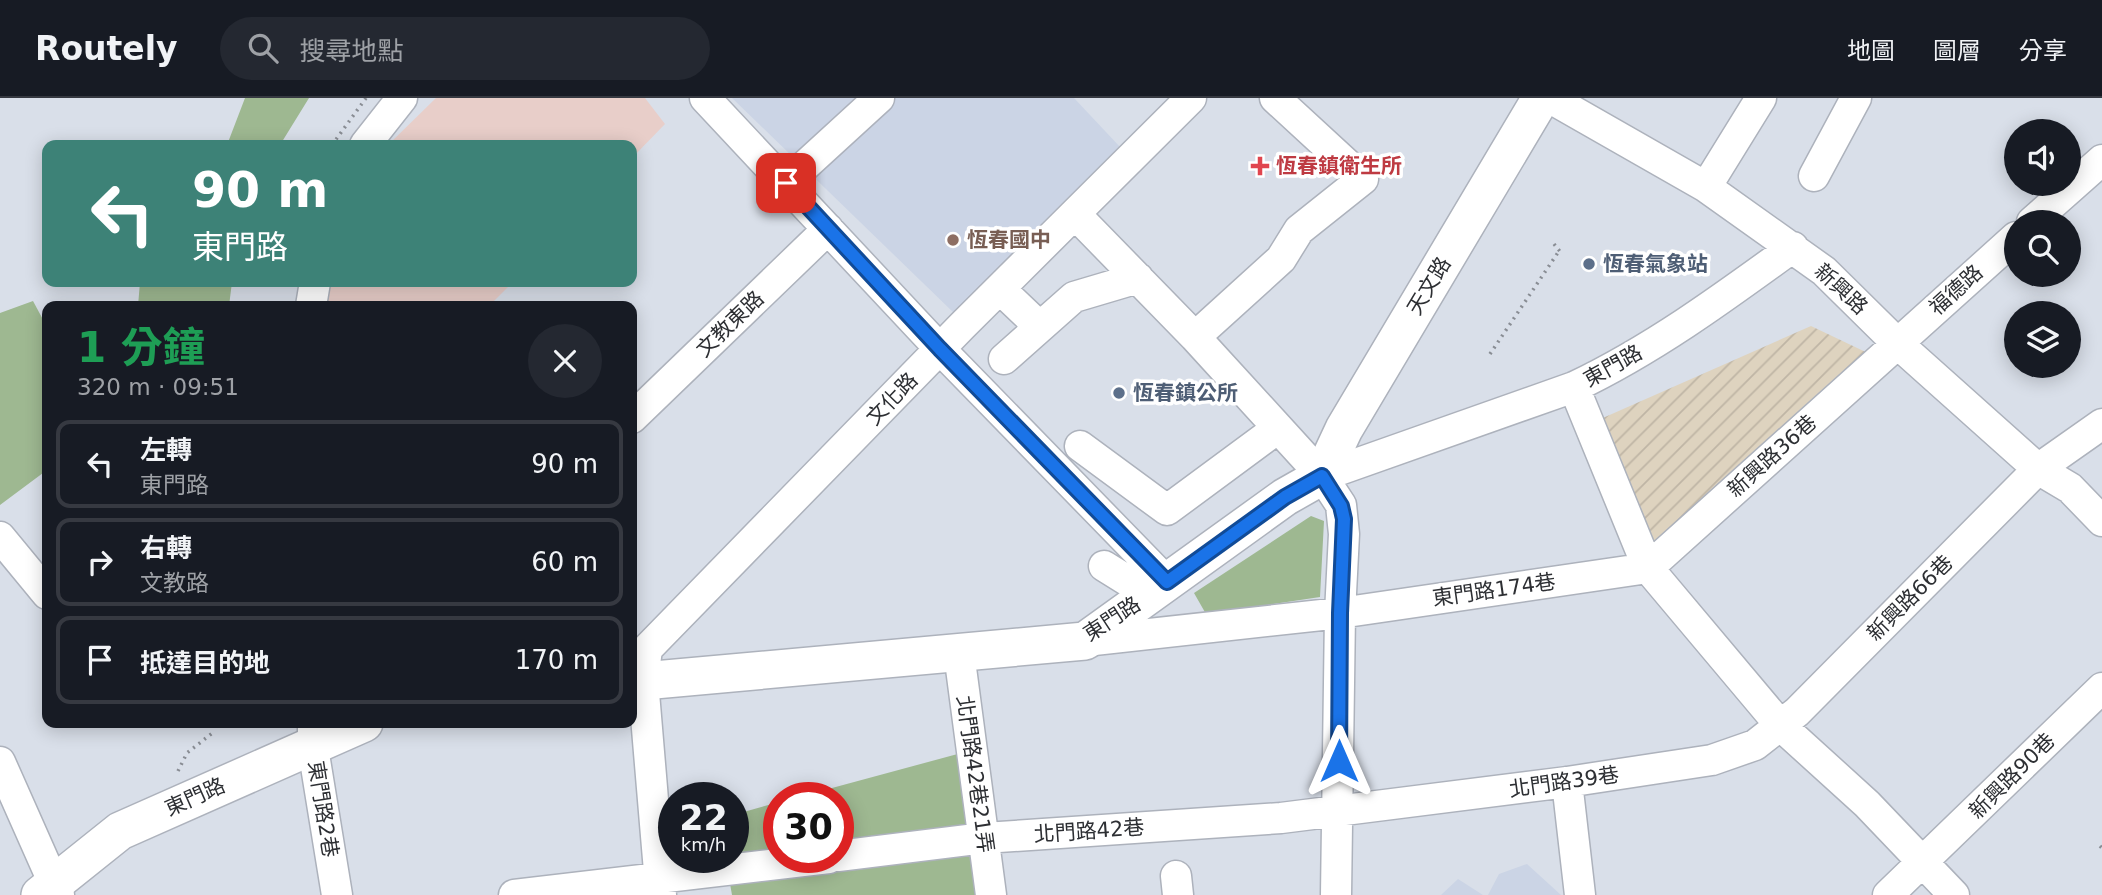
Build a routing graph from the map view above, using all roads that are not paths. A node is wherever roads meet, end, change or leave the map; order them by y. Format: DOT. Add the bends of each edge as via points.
graph roads {
  1 [pos="402,98"];
  2 [pos="705,98"];
  3 [pos="880,98"];
  4 [pos="1191,98"];
  5 [pos="1275,98"];
  6 [pos="1541,98"];
  7 [pos="1550,98"];
  8 [pos="1762,98"];
  9 [pos="1856,98"];
  10 [pos="369,140"];
  11 [pos="2102,160"];
  12 [pos="1814,176"];
  13 [pos="786,183"];
  14 [pos="1706,187"];
  15 [pos="2046,210"];
  16 [pos="1076,215"];
  17 [pos="828,229"];
  18 [pos="1793,247"];
  19 [pos="2004,248"];
  20 [pos="1138,278"];
  21 [pos="1000,289"];
  22 [pos="1040,327"];
  23 [pos="1195,337"];
  24 [pos="1897,343"];
  25 [pos="940,349"];
  26 [pos="1004,359"];
  27 [pos="1574,387"];
  28 [pos="637,413"];
  29 [pos="2102,424"];
  30 [pos="1278,428"];
  31 [pos="1080,446"];
  32 [pos="2038,469"];
  33 [pos="1322,476"];
  34 [pos="2102,521"];
  35 [pos="0,537"];
  36 [pos="1104,566"];
  37 [pos="1648,568"];
  38 [pos="42,588"];
  39 [pos="1158,588"];
  40 [pos="1340,613"];
  41 [pos="1086,641"];
  42 [pos="959,653"];
  43 [pos="637,682"];
  44 [pos="2102,688"];
  45 [pos="1780,725"];
  46 [pos="319,731"];
  47 [pos="0,762"];
  48 [pos="1567,782"];
  49 [pos="1339,811"];
  50 [pos="984,838"];
  51 [pos="854,854"];
  52 [pos="1922,865"];
  53 [pos="763,869"];
  54 [pos="660,887"];
  55 [pos="51,891"];
  56 [pos="533,894"];
  57 [pos="337,895"];
  58 [pos="990,895"];
  59 [pos="1336,895"];
  60 [pos="1580,895"];
  61 [pos="1888,895"];
  62 [pos="1954,895"];
  1 -- 10 [label="street"];
  2 -- 13 [label="street"];
  3 -- 13 [label="street"];
  4 -- 16 [label="street, 文化路"];
  5 -- 23 [label="street" via="1363,179 1299,230 1281,259"];
  6 -- 33 [label="main road, 天文路" via="1344,429"];
  7 -- 14 [label="street, 新興路"];
  8 -- 14 [label="street"];
  9 -- 12 [label="street"];
  11 -- 15 [label="street"];
  13 -- 17 [label="street"];
  14 -- 18 [label="street, 新興路"];
  16 -- 20 [label="street"];
  16 -- 21 [label="street, 文化路"];
  17 -- 25 [label="street"];
  17 -- 28 [label="street, 文教東路"];
  18 -- 24 [label="street, 新興路"];
  18 -- 27 [label="street, 東門路" via="1666,335"];
  19 -- 24 [label="street, 福德路"];
  20 -- 22 [label="street" via="1074,297"];
  20 -- 23 [label="street"];
  21 -- 22 [label="street"];
  21 -- 25 [label="street, 文化路"];
  22 -- 26 [label="street"];
  23 -- 30 [label="street"];
  24 -- 32 [label="street, 新興路"];
  24 -- 37 [label="street, 新興路36巷"];
  25 -- 39 [label="street"];
  25 -- 43 [label="street, 文化路" via="647,649"];
  27 -- 33 [label="street, 東門路"];
  27 -- 37 [label="street"];
  29 -- 32 [label="street, 新興路66巷"];
  30 -- 31 [label="street" via="1167,510"];
  30 -- 33 [label="street"];
  32 -- 34 [label="street, 新興路" via="2070,488"];
  32 -- 45 [label="street, 新興路66巷"];
  33 -- 39 [label="main road, 東門路" via="1285,497"];
  33 -- 40 [label="street" via="1344,519"];
  35 -- 38 [label="street"];
  36 -- 39 [label="street"];
  37 -- 40 [label="street, 東門路174巷"];
  37 -- 45 [label="street"];
  39 -- 41 [label="main road, 東門路"];
  40 -- 41 [label="street, 東門路174巷"];
  40 -- 49 [label="street"];
  41 -- 42 [label="main road, 東門路"];
  42 -- 43 [label="main road, 東門路"];
  42 -- 50 [label="street, 北門路42巷21弄"];
  43 -- 54 [label="street, 文化路"];
  44 -- 52 [label="street, 新興路90巷"];
  45 -- 48 [label="street, 北門路39巷" via="1755,745 1712,760"];
  45 -- 52 [label="street" via="1867,804"];
  46 -- 55 [label="main road, 東門路" via="120,831"];
  46 -- 57 [label="street, 東門路2巷"];
  47 -- 55 [label="street"];
  48 -- 49 [label="street, 北門路39巷"];
  48 -- 60 [label="street"];
  49 -- 50 [label="street, 北門路42巷"];
  49 -- 59 [label="street"];
  50 -- 51 [label="street, 北門路42巷"];
  50 -- 58 [label="street, 北門路42巷21弄"];
  52 -- 61 [label="street"];
  52 -- 62 [label="street"];
  53 -- 54 [label="street"];
  54 -- 56 [label="street"];
}
